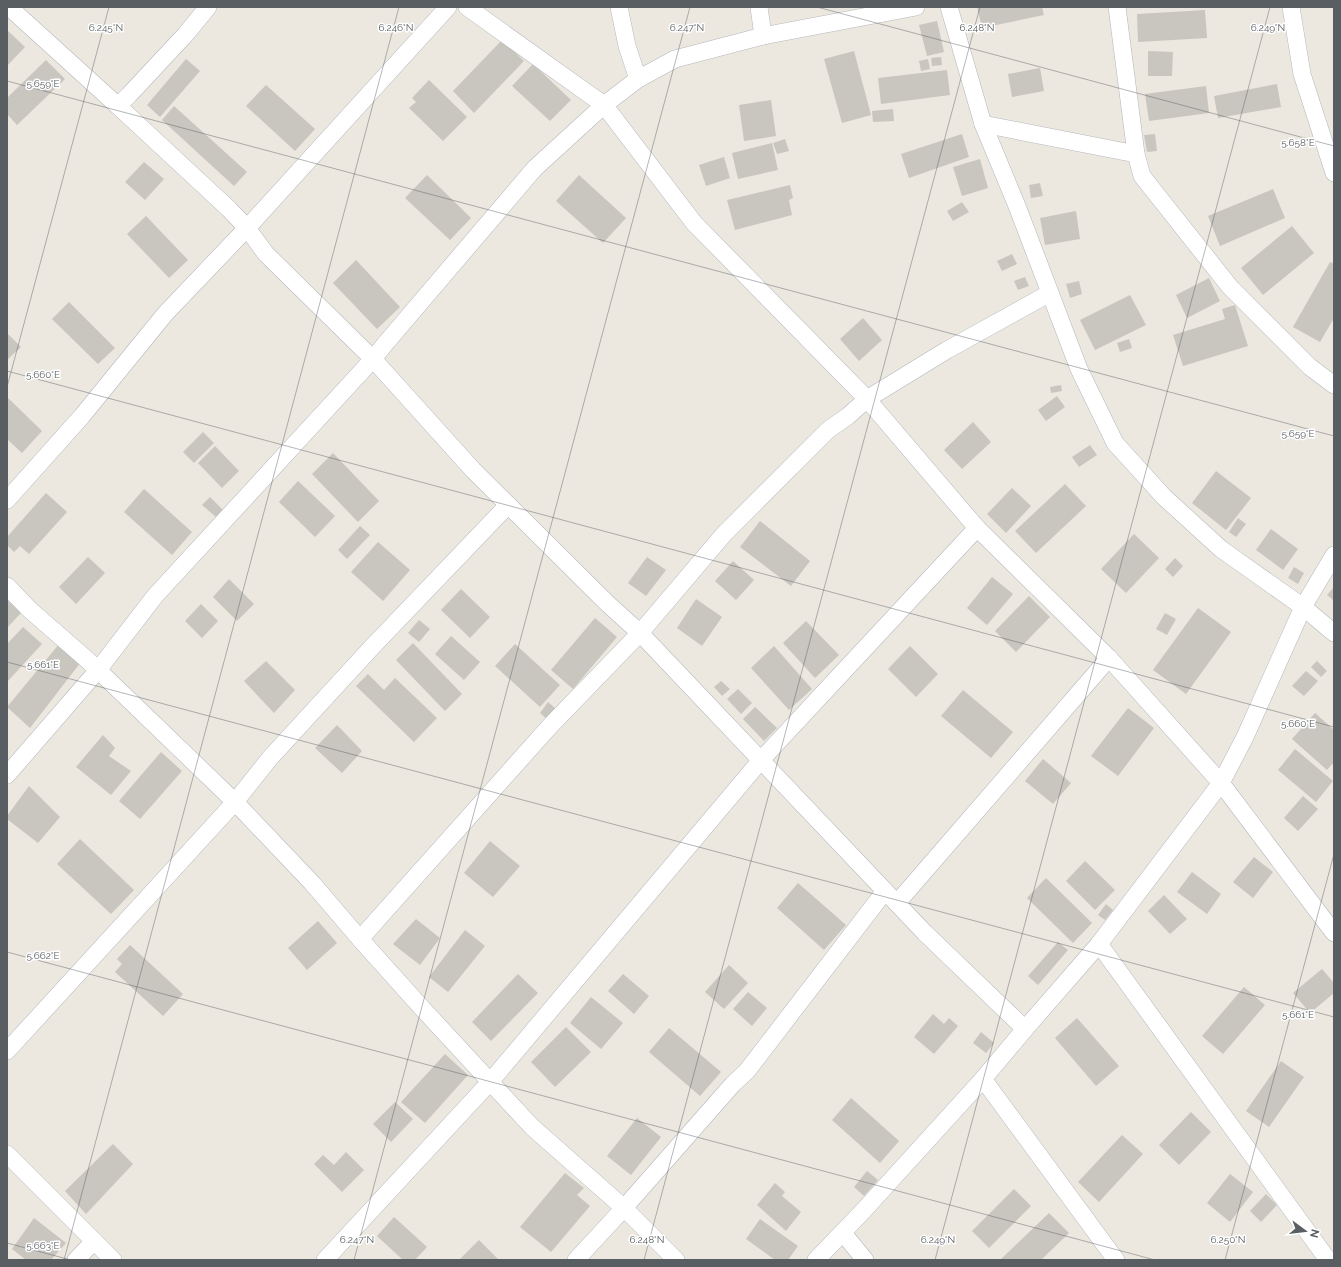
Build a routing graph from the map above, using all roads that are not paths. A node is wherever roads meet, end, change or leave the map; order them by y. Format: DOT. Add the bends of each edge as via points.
graph roads {
  1 [pos="9,7"];
  2 [pos="208,7"];
  3 [pos="448,7"];
  4 [pos="467,7"];
  5 [pos="619,7"];
  6 [pos="759,7"];
  7 [pos="916,7"];
  8 [pos="949,7"];
  9 [pos="1117,7"];
  10 [pos="1292,7"];
  11 [pos="763,36"];
  12 [pos="638,79"];
  13 [pos="604,105"];
  14 [pos="118,106"];
  15 [pos="983,124"];
  16 [pos="1136,154"];
  17 [pos="1334,173"];
  18 [pos="247,228"];
  19 [pos="1050,292"];
  20 [pos="373,359"];
  21 [pos="1334,385"];
  22 [pos="867,399"];
  23 [pos="7,500"];
  24 [pos="508,505"];
  25 [pos="977,528"];
  26 [pos="1334,555"];
  27 [pos="7,586"];
  28 [pos="1303,607"];
  29 [pos="640,633"];
  30 [pos="1334,633"];
  31 [pos="1109,658"];
  32 [pos="98,670"];
  33 [pos="761,760"];
  34 [pos="7,775"];
  35 [pos="1221,783"];
  36 [pos="235,802"];
  37 [pos="885,891"];
  38 [pos="897,904"];
  39 [pos="1334,933"];
  40 [pos="360,939"];
  41 [pos="1099,944"];
  42 [pos="1025,1029"];
  43 [pos="7,1051"];
  44 [pos="983,1079"];
  45 [pos="490,1082"];
  46 [pos="7,1154"];
  47 [pos="624,1208"];
  48 [pos="843,1233"];
  49 [pos="94,1241"];
  50 [pos="76,1260"];
  51 [pos="113,1260"];
  52 [pos="326,1260"];
  53 [pos="576,1260"];
  54 [pos="676,1260"];
  55 [pos="816,1260"];
  56 [pos="865,1260"];
  57 [pos="1116,1260"];
  58 [pos="1328,1260"];
  1 -- 14 [label="street"];
  2 -- 14 [label="street"];
  3 -- 18 [label="street"];
  4 -- 13 [label="street"];
  5 -- 12 [label="street"];
  6 -- 11 [label="street"];
  7 -- 11 [label="street"];
  8 -- 15 [label="street"];
  9 -- 16 [label="street"];
  10 -- 17 [label="street" via="1302,74"];
  11 -- 12 [label="street" via="675,59"];
  12 -- 13 [label="street"];
  13 -- 20 [label="street" via="535,168"];
  13 -- 22 [label="street" via="694,223"];
  14 -- 18 [label="street"];
  15 -- 16 [label="street"];
  15 -- 19 [label="street"];
  16 -- 21 [label="street" via="1142,176 1230,287 1310,367"];
  18 -- 20 [label="street" via="266,254"];
  18 -- 23 [label="street" via="165,314 82,416"];
  19 -- 22 [label="street"];
  19 -- 28 [label="street" via="1079,369 1115,443 1164,497 1221,549"];
  20 -- 24 [label="street"];
  20 -- 32 [label="street" via="155,596"];
  22 -- 25 [label="street"];
  22 -- 29 [label="street" via="828,430 724,534"];
  24 -- 29 [label="street"];
  24 -- 36 [label="street" via="372,647 270,758"];
  25 -- 31 [label="street"];
  25 -- 33 [label="street"];
  26 -- 28 [label="street"];
  27 -- 32 [label="street" via="30,610"];
  28 -- 30 [label="street"];
  28 -- 35 [label="street" via="1245,737"];
  29 -- 33 [label="street"];
  29 -- 40 [label="street" via="550,726"];
  31 -- 35 [label="street"];
  31 -- 38 [label="street"];
  32 -- 34 [label="street"];
  32 -- 36 [label="street"];
  33 -- 37 [label="street"];
  33 -- 45 [label="street"];
  35 -- 39 [label="street"];
  35 -- 41 [label="street"];
  36 -- 40 [label="street" via="312,883"];
  36 -- 43 [label="street"];
  37 -- 38 [label="street"];
  37 -- 47 [label="street" via="746,1071"];
  38 -- 42 [label="street"];
  40 -- 45 [label="street"];
  41 -- 42 [label="street"];
  41 -- 58 [label="street"];
  42 -- 44 [label="street"];
  44 -- 48 [label="street"];
  44 -- 57 [label="street"];
  45 -- 47 [label="street" via="532,1127"];
  45 -- 52 [label="street"];
  46 -- 49 [label="street"];
  47 -- 53 [label="street"];
  47 -- 54 [label="street"];
  48 -- 55 [label="street"];
  48 -- 56 [label="street"];
  49 -- 50 [label="street"];
  49 -- 51 [label="street"];
}
